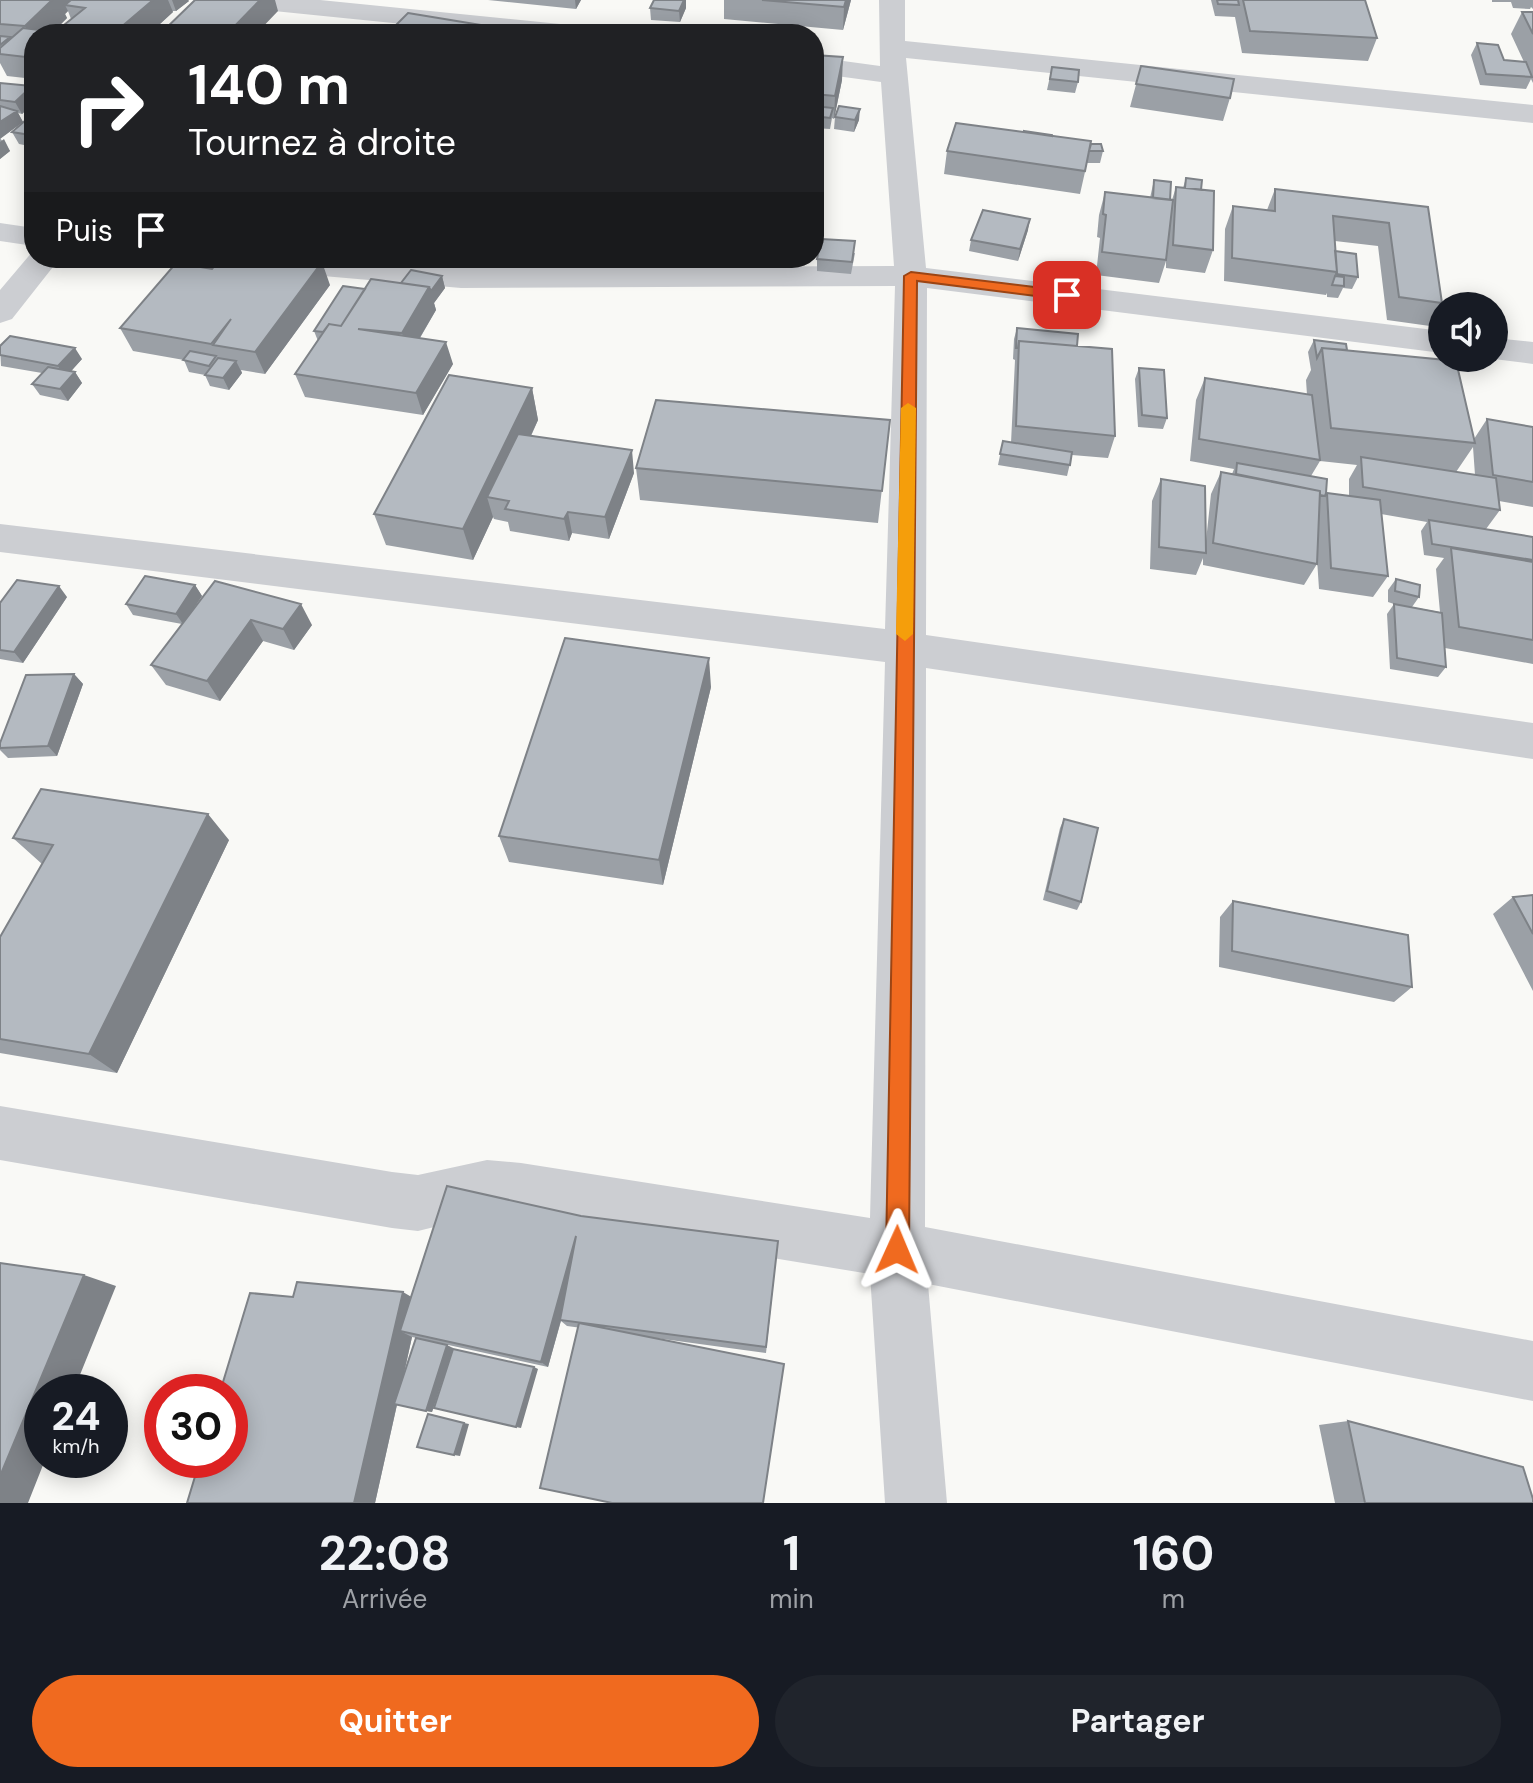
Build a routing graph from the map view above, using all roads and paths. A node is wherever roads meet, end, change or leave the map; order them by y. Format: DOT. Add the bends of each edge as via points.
graph roads {
  1 [pos="243,0"];
  2 [pos="892,0"];
  3 [pos="481,24"];
  4 [pos="894,62"];
  5 [pos="824,65"];
  6 [pos="1533,114"];
  7 [pos="0,232"];
  8 [pos="24,236"];
  9 [pos="36,268"];
  10 [pos="346,268"];
  11 [pos="911,276"];
  12 [pos="0,312"];
  13 [pos="1428,340"];
  14 [pos="1508,350"];
  15 [pos="1533,353"];
  16 [pos="0,538"];
  17 [pos="904,648"];
  18 [pos="1533,741"];
  19 [pos="0,1133"];
  20 [pos="897,1250"];
  21 [pos="1533,1371"];
  22 [pos="916,1503"];
  1 -- 3 [label="street"];
  2 -- 4 [label="street"];
  4 -- 5 [label="street"];
  4 -- 6 [label="street"];
  4 -- 11 [label="street"];
  7 -- 8 [label="street"];
  9 -- 12 [label="street"];
  10 -- 11 [label="street" via="461,278"];
  11 -- 13 [label="street"];
  11 -- 17 [label="street"];
  14 -- 15 [label="street"];
  16 -- 17 [label="street"];
  17 -- 18 [label="street"];
  17 -- 20 [label="street"];
  19 -- 20 [label="street" via="392,1200 418,1203 487,1187 521,1190"];
  20 -- 21 [label="street"];
  20 -- 22 [label="street"];
}
